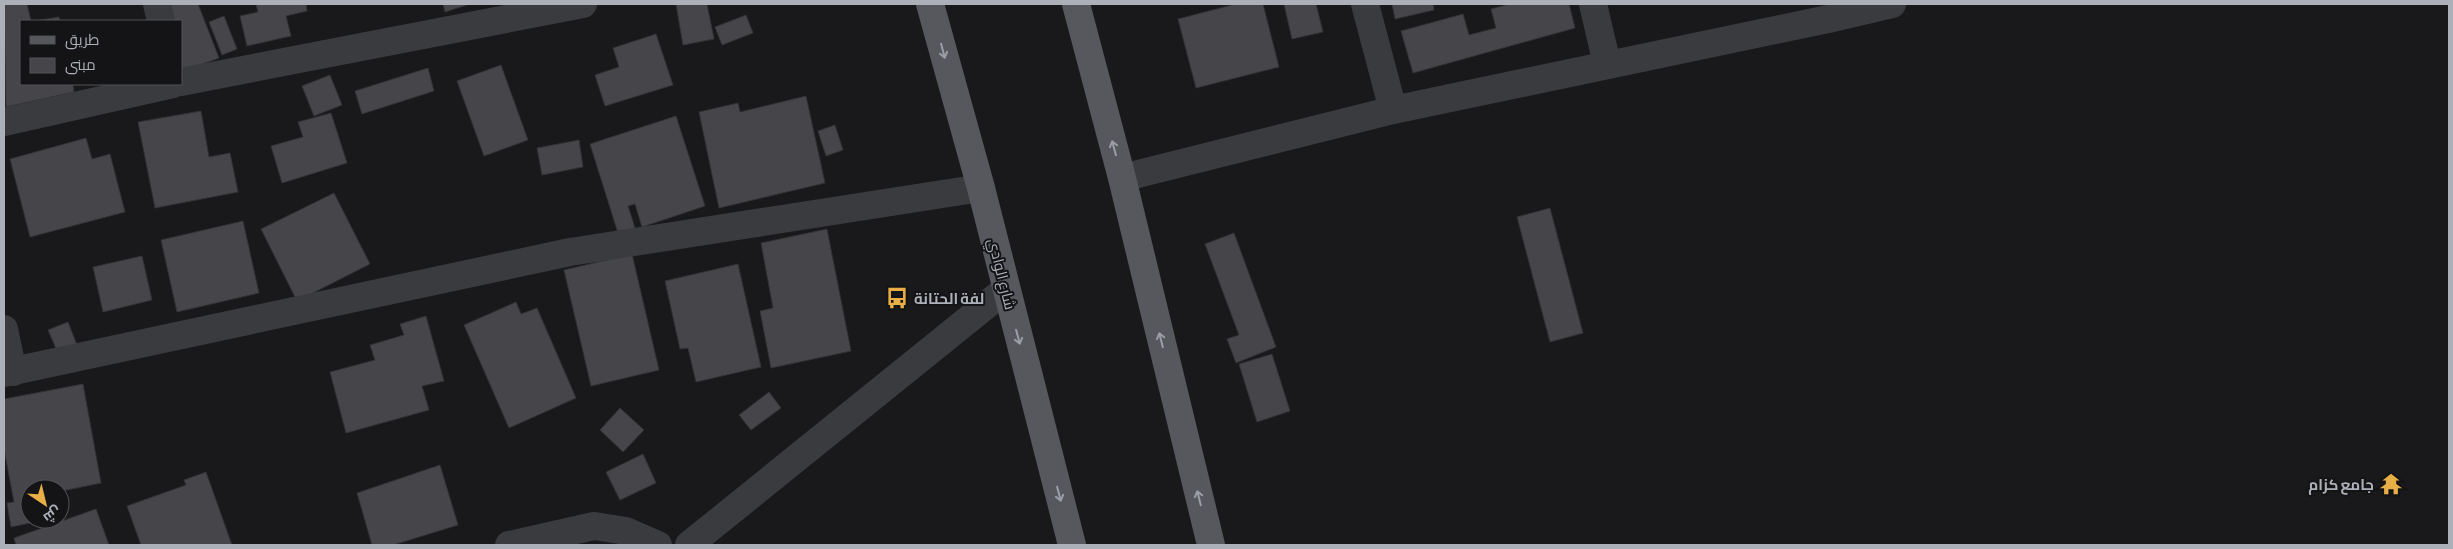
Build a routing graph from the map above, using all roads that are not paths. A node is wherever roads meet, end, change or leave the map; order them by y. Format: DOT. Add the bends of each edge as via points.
graph roads {
  1 [pos="157,4"];
  2 [pos="583,4"];
  3 [pos="930,4"];
  4 [pos="1076,4"];
  5 [pos="1365,4"];
  6 [pos="1593,4"];
  7 [pos="1892,4"];
  8 [pos="1826,12"];
  9 [pos="161,20"];
  10 [pos="1607,64"];
  11 [pos="182,82"];
  12 [pos="170,85"];
  13 [pos="1393,110"];
  14 [pos="4,122"];
  15 [pos="1122,178"];
  16 [pos="980,188"];
  17 [pos="1005,290"];
  18 [pos="4,329"];
  19 [pos="8,373"];
  20 [pos="509,545"];
  21 [pos="658,545"];
  22 [pos="689,545"];
  23 [pos="1072,545"];
  24 [pos="1211,545"];
  1 -- 9 [label="street"];
  2 -- 11 [label="street"];
  3 -- 16 [label="main road, شارع الوادي, one-way"];
  15 -- 4 [label="main road, one-way"];
  5 -- 13 [label="street"];
  6 -- 10 [label="street"];
  7 -- 8 [label="street"];
  8 -- 10 [label="street"];
  10 -- 13 [label="street"];
  12 -- 14 [label="street"];
  13 -- 15 [label="street"];
  24 -- 15 [label="main road, one-way"];
  16 -- 17 [label="main road, شارع الوادي"];
  16 -- 19 [label="street" via="570,252"];
  17 -- 22 [label="street"];
  17 -- 23 [label="main road, شارع الوادي, one-way"];
  18 -- 19 [label="street"];
  20 -- 21 [label="street" via="594,526 626,531"];
}
